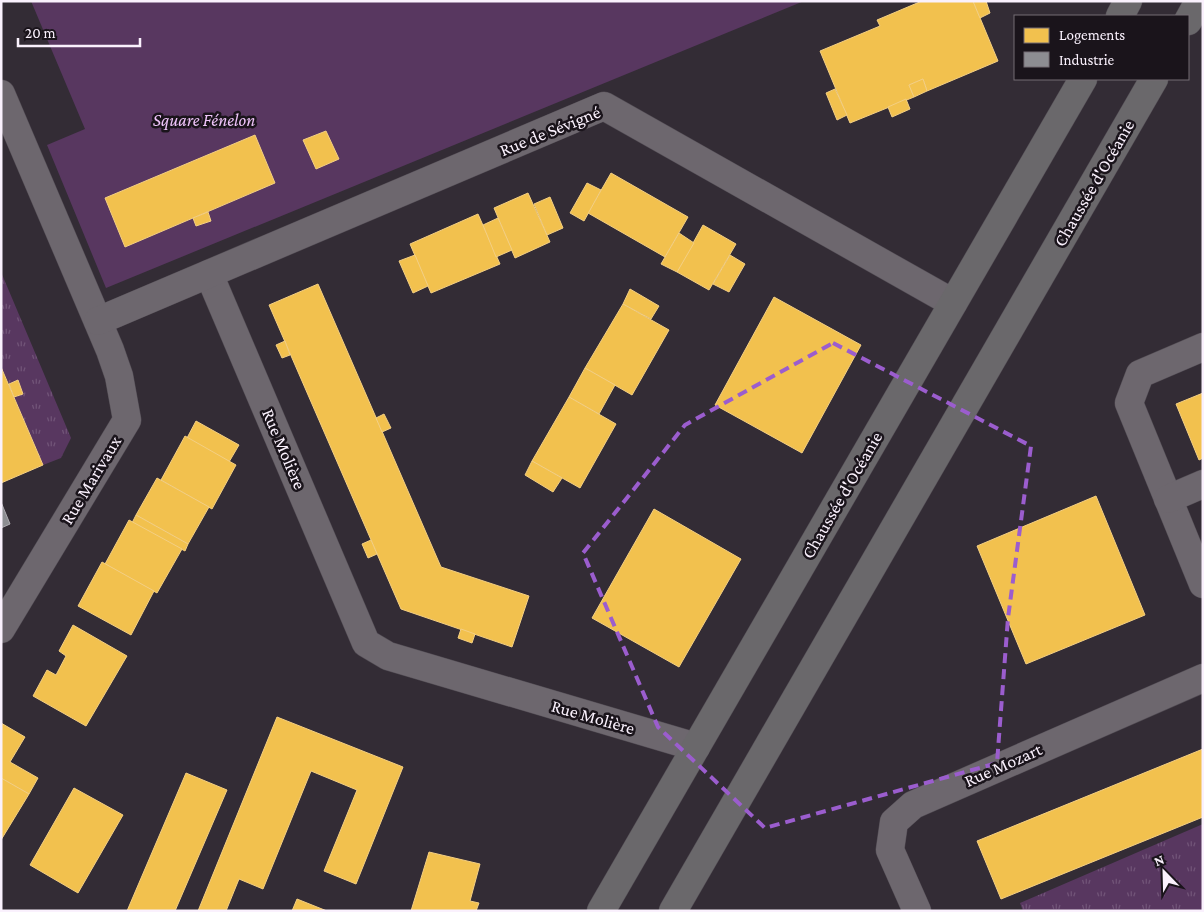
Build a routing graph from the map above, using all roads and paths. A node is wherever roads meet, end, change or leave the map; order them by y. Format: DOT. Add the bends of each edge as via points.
graph roads {
  1 [pos="1128,1"];
  2 [pos="1199,1"];
  3 [pos="1121,15"];
  4 [pos="1189,19"];
  5 [pos="1082,80"];
  6 [pos="1153,80"];
  7 [pos="1,94"];
  8 [pos="210,274"];
  9 [pos="953,303"];
  10 [pos="98,321"];
  11 [pos="1203,347"];
  12 [pos="1203,484"];
  13 [pos="1168,499"];
  14 [pos="1203,584"];
  15 [pos="1,629"];
  16 [pos="1203,678"];
  17 [pos="696,747"];
  18 [pos="601,911"];
  19 [pos="672,911"];
  20 [pos="916,911"];
  1 -- 3 [label="main road"];
  2 -- 4 [label="main road"];
  5 -- 9 [label="main road, Chaussée d'Océanie"];
  6 -- 19 [label="main road, Chaussée d'Océanie"];
  7 -- 10 [label="street"];
  8 -- 9 [label="street, Rue de Sévigné" via="604,106"];
  8 -- 10 [label="street"];
  8 -- 17 [label="street, Rue Molière" via="366,643 388,656"];
  9 -- 17 [label="main road, Chaussée d'Océanie"];
  10 -- 15 [label="street, Rue Marivaux" via="119,376 127,420"];
  11 -- 13 [label="street" via="1140,374 1129,403"];
  12 -- 13 [label="street"];
  13 -- 14 [label="street"];
  16 -- 20 [label="street, Rue Mozart" via="913,805 894,822 890,850"];
  17 -- 18 [label="main road, Chaussée d'Océanie"];
}
